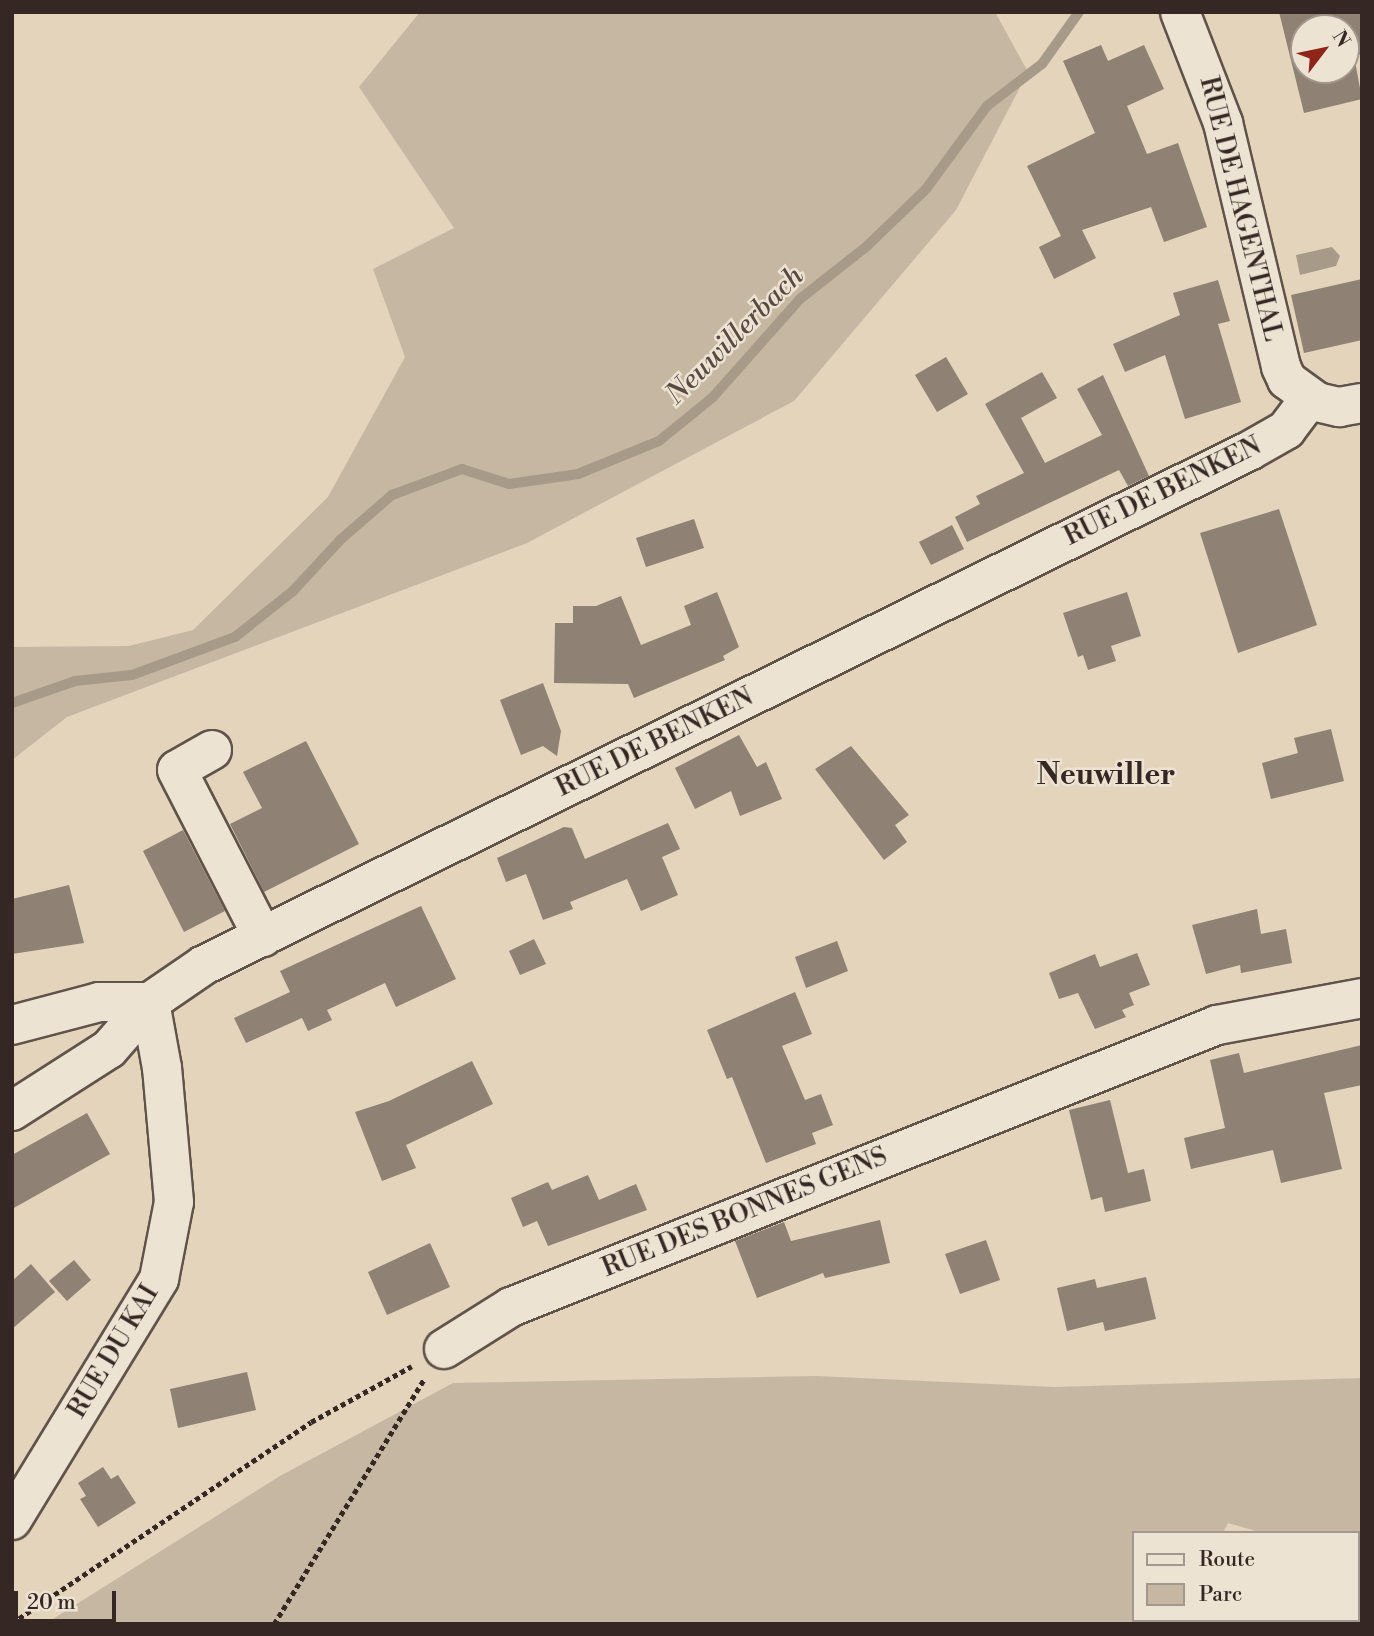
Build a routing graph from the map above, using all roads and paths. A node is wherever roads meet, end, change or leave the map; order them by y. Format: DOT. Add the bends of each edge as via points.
graph roads {
  1 [pos="1180,12"];
  2 [pos="1310,398"];
  3 [pos="1362,403"];
  4 [pos="212,750"];
  5 [pos="263,937"];
  6 [pos="1362,998"];
  7 [pos="150,1002"];
  8 [pos="12,1024"];
  9 [pos="12,1111"];
  10 [pos="444,1349"];
  11 [pos="12,1520"];
  12 [pos="12,1623"];
  13 [pos="274,1624"];
  1 -- 2 [label="street, RUE DE HAGENTHAL" via="1223,123 1281,367 1287,380"];
  2 -- 3 [label="street" via="1339,407"];
  2 -- 5 [label="street, RUE DE BENKEN" via="1286,430 1250,451"];
  4 -- 5 [label="street" via="177,770"];
  5 -- 7 [label="street, RUE DE BENKEN" via="204,965"];
  6 -- 10 [label="street, RUE DES BONNES GENS" via="1217,1025 511,1307"];
  7 -- 8 [label="street" via="99,1002"];
  7 -- 9 [label="street, RUE DE BENKEN" via="109,1049"];
  7 -- 11 [label="street, RUE DU KAI" via="162,1068 174,1202 159,1279"];
  10 -- 12 [label="path" via="311,1422"];
  10 -- 13 [label="path"];
}
